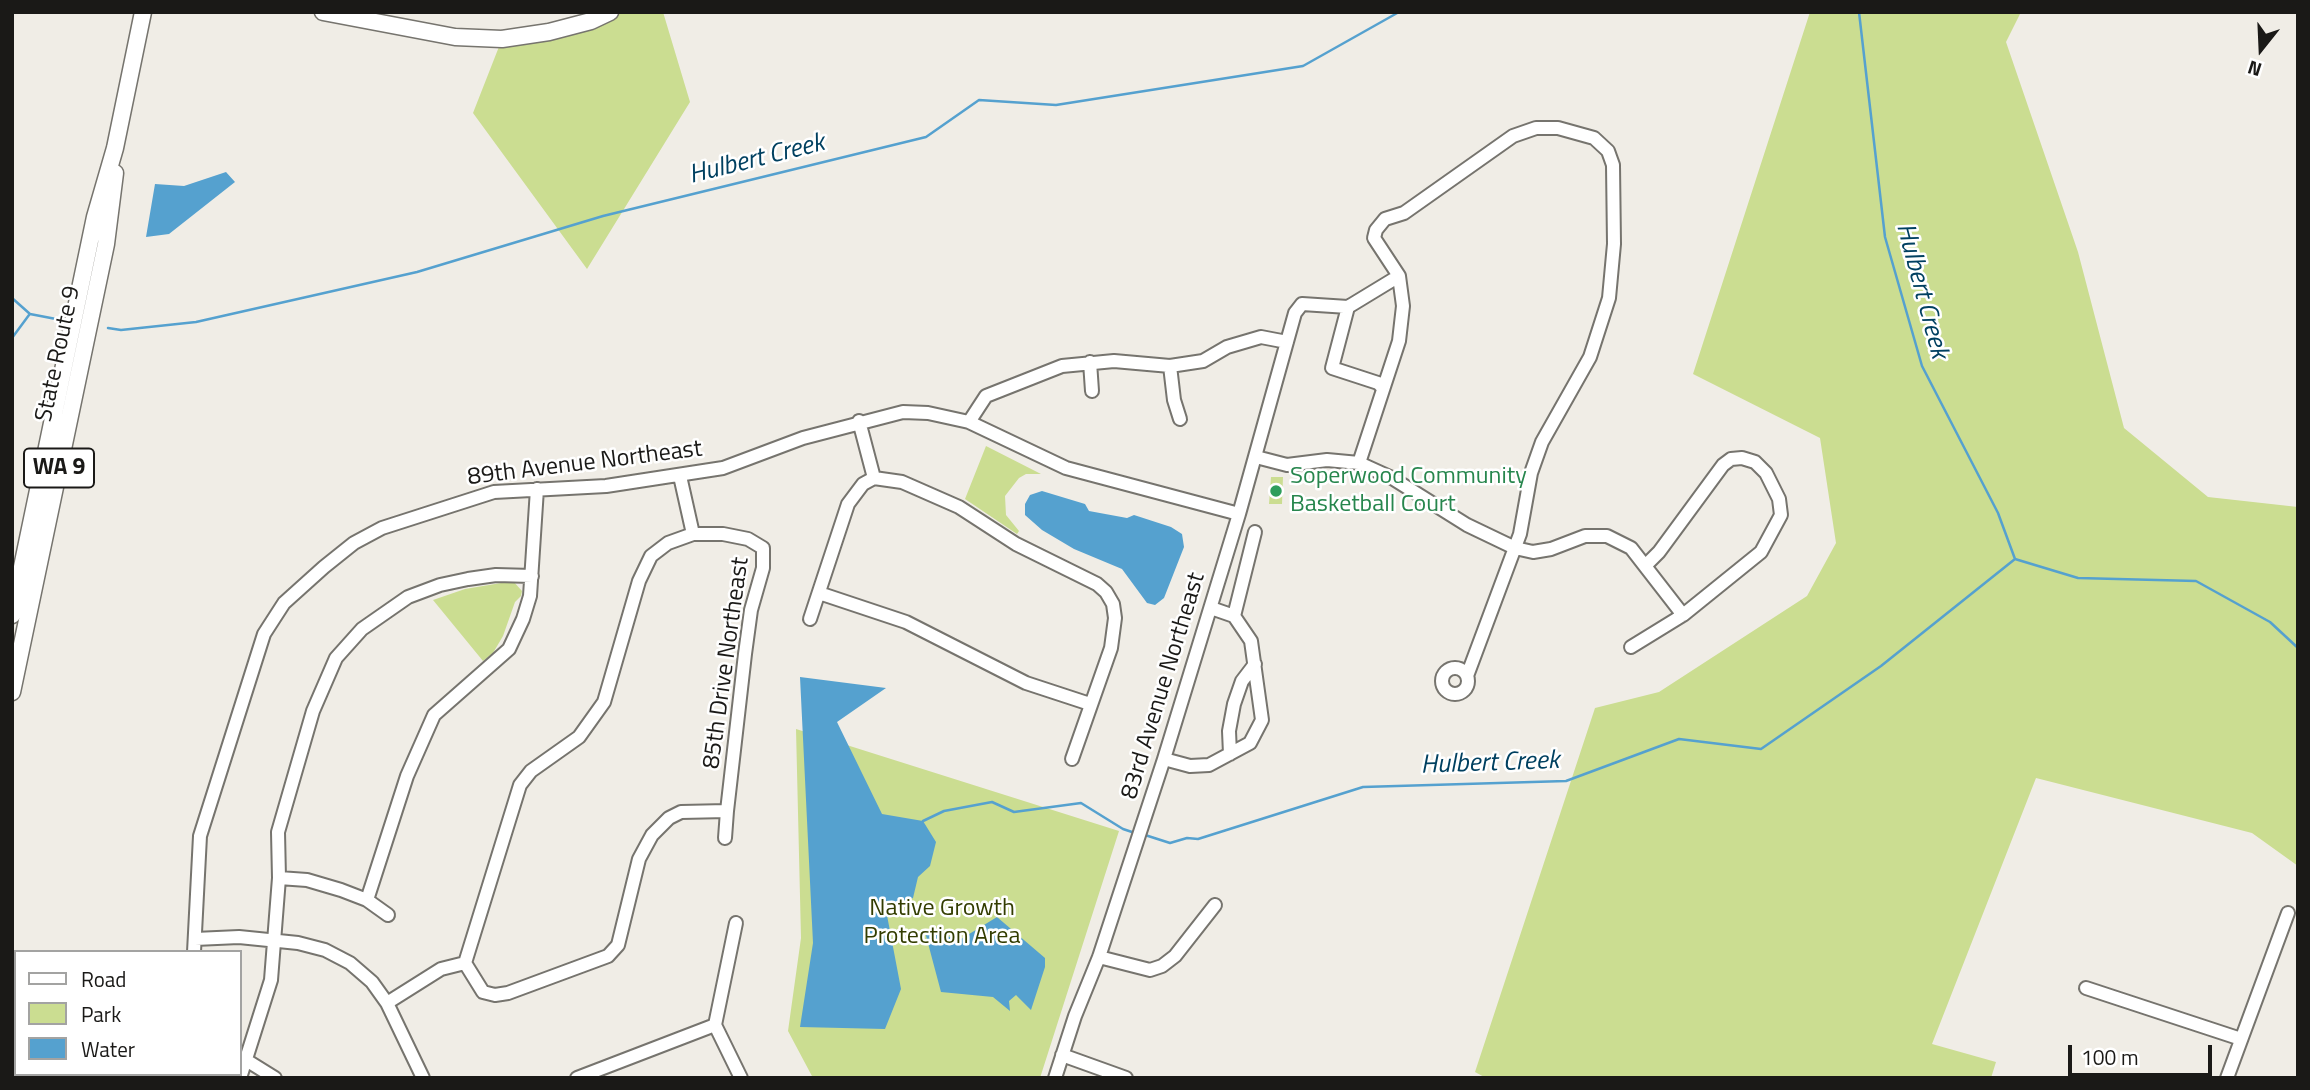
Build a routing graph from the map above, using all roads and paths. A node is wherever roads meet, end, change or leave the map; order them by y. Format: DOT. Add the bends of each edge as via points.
graph roads {
  1 [pos="143,12"];
  2 [pos="323,12"];
  3 [pos="610,12"];
  4 [pos="115,148"];
  5 [pos="1399,276"];
  6 [pos="1348,307"];
  7 [pos="1287,341"];
  8 [pos="1090,362"];
  9 [pos="1170,366"];
  10 [pos="1383,388"];
  11 [pos="1092,391"];
  12 [pos="1180,419"];
  13 [pos="859,421"];
  14 [pos="969,422"];
  15 [pos="1256,457"];
  16 [pos="1359,463"];
  17 [pos="680,477"];
  18 [pos="874,478"];
  19 [pos="537,489"];
  20 [pos="1239,514"];
  21 [pos="1255,532"];
  22 [pos="692,534"];
  23 [pos="1515,548"];
  24 [pos="1646,565"];
  25 [pos="531,576"];
  26 [pos="819,593"];
  27 [pos="1210,608"];
  28 [pos="12,615"];
  29 [pos="1234,615"];
  30 [pos="1683,615"];
  31 [pos="810,619"];
  32 [pos="1631,647"];
  33 [pos="1255,664"];
  34 [pos="1467,676"];
  35 [pos="12,692"];
  36 [pos="1090,704"];
  37 [pos="1230,754"];
  38 [pos="1072,759"];
  39 [pos="1164,759"];
  40 [pos="727,811"];
  41 [pos="725,838"];
  42 [pos="279,878"];
  43 [pos="368,900"];
  44 [pos="1215,905"];
  45 [pos="2288,913"];
  46 [pos="388,915"];
  47 [pos="736,923"];
  48 [pos="275,939"];
  49 [pos="195,946"];
  50 [pos="1099,957"];
  51 [pos="465,963"];
  52 [pos="2086,988"];
  53 [pos="387,1003"];
  54 [pos="715,1025"];
  55 [pos="2241,1039"];
  56 [pos="1062,1055"];
  57 [pos="246,1060"];
  58 [pos="242,1072"];
  59 [pos="613,1072"];
  60 [pos="275,1078"];
  61 [pos="423,1078"];
  62 [pos="577,1078"];
  63 [pos="741,1078"];
  64 [pos="1055,1078"];
  65 [pos="1126,1078"];
  66 [pos="2227,1078"];
  1 -- 4 [label="main road, State Route 9 / WA 9"];
  2 -- 3 [label="main road" via="455,37 502,39 549,32"];
  4 -- 28 [label="main road, State Route 9 / WA 9" via="95,218"];
  4 -- 35 [label="main road, State Route 9 / WA 9" via="106,244"];
  5 -- 6 [label="street"];
  5 -- 10 [label="street" via="1403,306 1399,341"];
  5 -- 23 [label="street" via="1374,238 1376,230 1385,219 1404,213 1513,136 1536,128 1558,128 1594,138 1608,151 1613,165 1614,244 1609,298 1591,357 1542,442"];
  6 -- 7 [label="street, 83rd Avenue Northeast" via="1302,304"];
  6 -- 10 [label="street" via="1332,368"];
  7 -- 9 [label="street" via="1261,337 1227,347 1203,361"];
  7 -- 15 [label="street, 83rd Avenue Northeast"];
  8 -- 9 [label="street"];
  8 -- 11 [label="street"];
  8 -- 14 [label="street" via="1062,366 986,396"];
  9 -- 12 [label="street"];
  10 -- 16 [label="street"];
  13 -- 14 [label="street, 89th Avenue Northeast" via="902,412"];
  13 -- 17 [label="street, 89th Avenue Northeast"];
  13 -- 18 [label="street"];
  14 -- 20 [label="street, 89th Avenue Northeast" via="1066,468"];
  15 -- 16 [label="street" via="1287,465"];
  15 -- 20 [label="street, 83rd Avenue Northeast"];
  16 -- 23 [label="street"];
  17 -- 19 [label="street, 89th Avenue Northeast"];
  17 -- 22 [label="street"];
  18 -- 26 [label="street" via="863,484 848,504"];
  18 -- 36 [label="street" via="902,482 959,506 1016,544 1097,584 1114,604 1111,648"];
  19 -- 25 [label="street"];
  19 -- 49 [label="street, 89th Avenue Northeast" via="470,497 382,528 354,543 284,603 252,664 200,836"];
  20 -- 27 [label="street, 83rd Avenue Northeast"];
  21 -- 29 [label="street"];
  22 -- 40 [label="street, 85th Drive Northeast" via="723,534 748,539 763,548"];
  22 -- 51 [label="street, 85th Drive Northeast" via="651,556 639,581 604,702 593,720 520,785"];
  23 -- 24 [label="street" via="1533,552 1585,536 1607,536 1631,548"];
  23 -- 34 [label="street"];
  24 -- 30 [label="street"];
  24 -- 30 [label="street" via="1723,465 1731,459 1755,462 1774,486 1781,515 1776,529 1761,552"];
  25 -- 42 [label="street" via="496,575 440,585 381,614 349,643 324,682 297,766 278,832"];
  25 -- 43 [label="street" via="530,596 509,649 433,715 420,741"];
  26 -- 31 [label="street"];
  26 -- 36 [label="street" via="906,622 1026,683"];
  27 -- 29 [label="street"];
  27 -- 39 [label="street, 83rd Avenue Northeast"];
  29 -- 33 [label="street" via="1251,640"];
  30 -- 32 [label="street"];
  33 -- 37 [label="street" via="1242,681 1234,704"];
  33 -- 37 [label="street" via="1262,720 1250,744"];
  36 -- 38 [label="street"];
  37 -- 39 [label="street" via="1209,765 1190,766"];
  39 -- 50 [label="street, 83rd Avenue Northeast"];
  40 -- 41 [label="street"];
  40 -- 51 [label="street" via="681,812 652,835 639,859 618,945 608,956 495,995 483,992"];
  42 -- 43 [label="street" via="319,882"];
  42 -- 48 [label="street"];
  43 -- 46 [label="street"];
  44 -- 50 [label="street" via="1162,966 1150,970"];
  45 -- 55 [label="street"];
  47 -- 54 [label="street"];
  48 -- 49 [label="street" via="239,937"];
  48 -- 53 [label="street" via="325,950 350,963"];
  48 -- 57 [label="street" via="271,980"];
  50 -- 56 [label="street, 83rd Avenue Northeast"];
  51 -- 53 [label="street" via="441,970"];
  52 -- 55 [label="street"];
  53 -- 61 [label="street"];
  54 -- 59 [label="street"];
  54 -- 63 [label="street"];
  55 -- 66 [label="street"];
  56 -- 64 [label="street, 83rd Avenue Northeast"];
  56 -- 65 [label="street"];
  57 -- 58 [label="street"];
  57 -- 60 [label="street"];
  59 -- 62 [label="street"];
}
